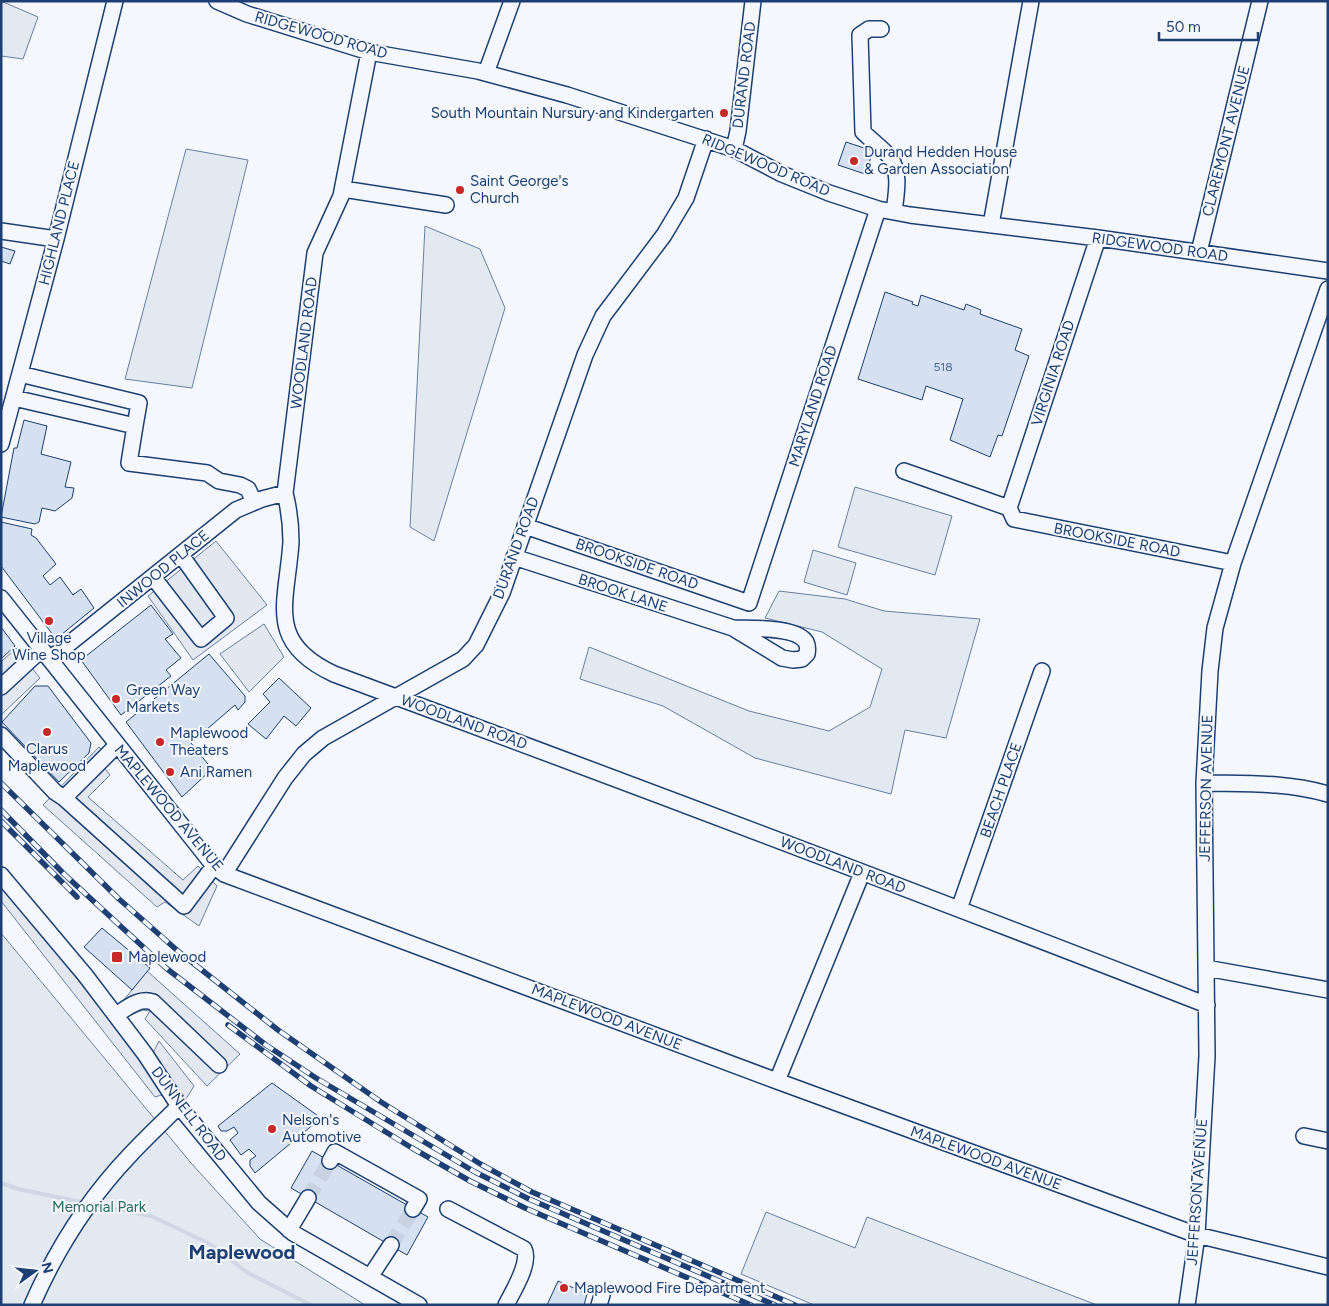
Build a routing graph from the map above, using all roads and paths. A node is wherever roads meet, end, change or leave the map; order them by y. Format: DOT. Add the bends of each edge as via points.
graph roads {
  1 [pos="115,1"];
  2 [pos="217,1"];
  3 [pos="512,1"];
  4 [pos="753,1"];
  5 [pos="1030,1"];
  6 [pos="1260,1"];
  7 [pos="881,29"];
  8 [pos="369,52"];
  9 [pos="486,73"];
  10 [pos="706,138"];
  11 [pos="734,149"];
  12 [pos="343,189"];
  13 [pos="446,205"];
  14 [pos="878,208"];
  15 [pos="894,212"];
  16 [pos="991,224"];
  17 [pos="1,231"];
  18 [pos="1098,238"];
  19 [pos="56,239"];
  20 [pos="1199,252"];
  21 [pos="1328,271"];
  22 [pos="1328,289"];
  23 [pos="20,374"];
  24 [pos="14,398"];
  25 [pos="135,426"];
  26 [pos="1,444"];
  27 [pos="904,471"];
  28 [pos="285,493"];
  29 [pos="254,502"];
  30 [pos="1009,508"];
  31 [pos="525,526"];
  32 [pos="181,555"];
  33 [pos="514,558"];
  34 [pos="1233,563"];
  35 [pos="153,577"];
  36 [pos="1,598"];
  37 [pos="749,603"];
  38 [pos="733,628"];
  39 [pos="46,654"];
  40 [pos="1042,671"];
  41 [pos="1,687"];
  42 [pos="396,697"];
  43 [pos="1,736"];
  44 [pos="117,745"];
  45 [pos="1204,783"];
  46 [pos="1328,794"];
  47 [pos="64,798"];
  48 [pos="219,870"];
  49 [pos="862,873"];
  50 [pos="1,875"];
  51 [pos="959,909"];
  52 [pos="1206,968"];
  53 [pos="1328,990"];
  54 [pos="1206,1005"];
  55 [pos="116,1015"];
  56 [pos="219,1065"];
  57 [pos="777,1081"];
  58 [pos="179,1106"];
  59 [pos="1304,1136"];
  60 [pos="1328,1141"];
  61 [pos="330,1161"];
  62 [pos="308,1198"];
  63 [pos="413,1208"];
  64 [pos="448,1209"];
  65 [pos="289,1230"];
  66 [pos="1197,1235"];
  67 [pos="390,1245"];
  68 [pos="1328,1267"];
  69 [pos="370,1277"];
  70 [pos="32,1305"];
  71 [pos="419,1305"];
  72 [pos="506,1305"];
  73 [pos="1187,1305"];
  1 -- 19 [label="street, HIGHLAND PLACE"];
  2 -- 8 [label="street, RIDGEWOOD ROAD"];
  3 -- 9 [label="street"];
  4 -- 11 [label="street, DURAND ROAD"];
  5 -- 16 [label="street"];
  6 -- 20 [label="street, CLAREMONT AVENUE"];
  7 -- 15 [label="street" via="870,29 860,35 863,132 889,157 896,170 898,182"];
  8 -- 9 [label="street, RIDGEWOOD ROAD"];
  8 -- 12 [label="street, WOODLAND ROAD"];
  9 -- 10 [label="street, RIDGEWOOD ROAD"];
  10 -- 11 [label="street, RIDGEWOOD ROAD"];
  10 -- 31 [label="street, DURAND ROAD" via="686,198 664,235 603,316 584,355"];
  11 -- 14 [label="street, RIDGEWOOD ROAD" via="782,174"];
  12 -- 13 [label="street"];
  12 -- 28 [label="street, WOODLAND ROAD" via="315,253"];
  14 -- 15 [label="street, RIDGEWOOD ROAD"];
  14 -- 37 [label="street, MARYLAND ROAD"];
  15 -- 16 [label="street, RIDGEWOOD ROAD"];
  16 -- 18 [label="street, RIDGEWOOD ROAD"];
  17 -- 19 [label="street"];
  18 -- 20 [label="street, RIDGEWOOD ROAD"];
  18 -- 30 [label="street, VIRGINIA ROAD"];
  19 -- 23 [label="street, HIGHLAND PLACE"];
  20 -- 21 [label="street, RIDGEWOOD ROAD"];
  22 -- 34 [label="street, JEFFERSON AVENUE"];
  23 -- 24 [label="street, HIGHLAND PLACE"];
  23 -- 25 [label="street" via="139,404"];
  24 -- 25 [label="street"];
  24 -- 26 [label="street, HIGHLAND PLACE"];
  25 -- 29 [label="street" via="129,463 207,473 219,481 248,489"];
  27 -- 30 [label="street"];
  28 -- 29 [label="street, INWOOD PLACE"];
  28 -- 42 [label="street, WOODLAND ROAD" via="291,528 284,604 292,641 299,652 318,667"];
  29 -- 32 [label="street, INWOOD PLACE" via="236,510"];
  30 -- 34 [label="street, BROOKSIDE ROAD" via="1014,519"];
  31 -- 33 [label="street, DURAND ROAD"];
  31 -- 37 [label="street, BROOKSIDE ROAD"];
  32 -- 35 [label="street, INWOOD PLACE"];
  32 -- 35 [label="street" via="226,618 202,639"];
  33 -- 38 [label="street, BROOK LANE"];
  33 -- 42 [label="street, DURAND ROAD" via="502,593 476,645 463,659"];
  34 -- 45 [label="street, JEFFERSON AVENUE" via="1212,654"];
  35 -- 39 [label="street, INWOOD PLACE"];
  36 -- 39 [label="street, MAPLEWOOD AVENUE"];
  39 -- 41 [label="street, INWOOD PLACE"];
  39 -- 44 [label="street, MAPLEWOOD AVENUE"];
  40 -- 51 [label="street, BEACH PLACE"];
  42 -- 48 [label="street, DURAND ROAD" via="323,738 304,754"];
  42 -- 49 [label="street, WOODLAND ROAD"];
  43 -- 47 [label="street"];
  44 -- 47 [label="street"];
  44 -- 48 [label="street, MAPLEWOOD AVENUE"];
  45 -- 46 [label="street" via="1277,784"];
  45 -- 52 [label="street, JEFFERSON AVENUE"];
  47 -- 48 [label="street, DURAND ROAD" via="184,906"];
  48 -- 57 [label="street, MAPLEWOOD AVENUE"];
  49 -- 51 [label="street, WOODLAND ROAD"];
  49 -- 57 [label="street"];
  50 -- 55 [label="street, DUNNELL ROAD"];
  51 -- 54 [label="street, WOODLAND ROAD"];
  52 -- 53 [label="street"];
  52 -- 54 [label="street, JEFFERSON AVENUE"];
  54 -- 66 [label="street, JEFFERSON AVENUE" via="1207,1056"];
  55 -- 56 [label="street" via="139,1001 153,1002"];
  55 -- 58 [label="street, DUNNELL ROAD"];
  57 -- 66 [label="street, MAPLEWOOD AVENUE"];
  58 -- 65 [label="street, DUNNELL ROAD" via="259,1203"];
  58 -- 70 [label="street" via="130,1154 84,1211 54,1259"];
  59 -- 60 [label="street"];
  61 -- 63 [label="street" via="335,1152 419,1199"];
  62 -- 65 [label="street"];
  64 -- 72 [label="street" via="524,1249 526,1262"];
  65 -- 69 [label="street, DUNNELL ROAD"];
  66 -- 68 [label="street, MAPLEWOOD AVENUE"];
  66 -- 73 [label="street, JEFFERSON AVENUE"];
  67 -- 69 [label="street"];
  69 -- 71 [label="street, DUNNELL ROAD"];
}
